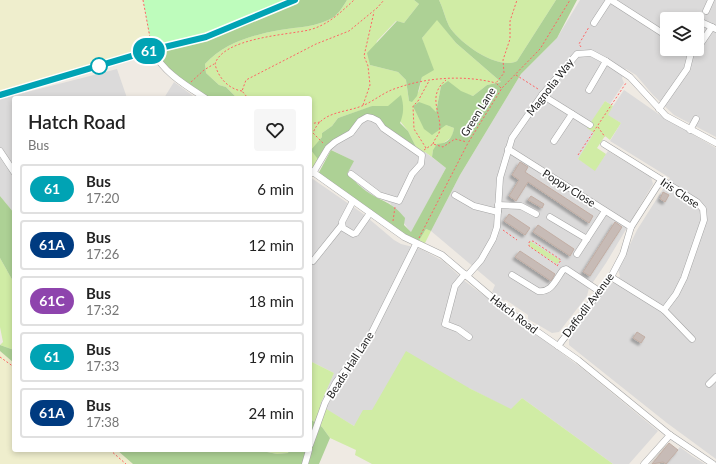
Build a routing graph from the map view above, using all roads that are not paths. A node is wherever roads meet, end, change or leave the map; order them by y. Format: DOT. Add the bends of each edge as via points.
graph roads {
  1 [pos="295,0"];
  2 [pos="610,0"];
  3 [pos="711,0"];
  4 [pos="706,11"];
  5 [pos="594,23"];
  6 [pos="704,23"];
  7 [pos="714,28"];
  8 [pos="660,32"];
  9 [pos="704,40"];
  10 [pos="152,50"];
  11 [pos="690,56"];
  12 [pos="606,61"];
  13 [pos="589,90"];
  14 [pos="543,94"];
  15 [pos="0,95"];
  16 [pos="202,96"];
  17 [pos="659,109"];
  18 [pos="572,114"];
  19 [pos="696,119"];
  20 [pos="590,125"];
  21 [pos="690,130"];
  22 [pos="554,141"];
  23 [pos="716,143"];
  24 [pos="604,144"];
  25 [pos="508,149"];
  26 [pos="0,151"];
  27 [pos="12,169"];
  28 [pos="312,172"];
  29 [pos="351,174"];
  30 [pos="661,180"];
  31 [pos="455,195"];
  32 [pos="353,201"];
  33 [pos="498,205"];
  34 [pos="605,211"];
  35 [pos="498,212"];
  36 [pos="370,213"];
  37 [pos="536,214"];
  38 [pos="550,217"];
  39 [pos="341,226"];
  40 [pos="630,227"];
  41 [pos="586,239"];
  42 [pos="416,244"];
  43 [pos="577,254"];
  44 [pos="313,262"];
  45 [pos="466,275"];
  46 [pos="512,275"];
  47 [pos="611,277"];
  48 [pos="599,291"];
  49 [pos="664,310"];
  50 [pos="469,337"];
  51 [pos="692,339"];
  52 [pos="558,346"];
  53 [pos="716,376"];
  54 [pos="709,384"];
  55 [pos="670,435"];
  56 [pos="312,439"];
  57 [pos="308,452"];
  58 [pos="305,464"];
  59 [pos="644,464"];
  60 [pos="713,464"];
  1 -- 10 [label="street" via="206,37"];
  2 -- 5 [label="street"];
  2 -- 8 [label="street"];
  3 -- 4 [label="street"];
  6 -- 7 [label="street"];
  7 -- 9 [label="street"];
  10 -- 15 [label="street"];
  10 -- 16 [label="street" via="158,60"];
  11 -- 17 [label="street" via="687,69"];
  12 -- 13 [label="street"];
  12 -- 14 [label="street, Magnolia Way" via="591,53 577,54"];
  12 -- 17 [label="street, Magnolia Way" via="630,77"];
  14 -- 18 [label="street"];
  14 -- 25 [label="street, Magnolia Way" via="518,129"];
  17 -- 21 [label="street, Magnolia Way"];
  18 -- 20 [label="street"];
  18 -- 22 [label="street"];
  19 -- 21 [label="street"];
  21 -- 23 [label="street, Magnolia Way"];
  24 -- 30 [label="street, Iris Close"];
  25 -- 33 [label="street, Magnolia Way" via="500,178"];
  25 -- 34 [label="street, Poppy Close"];
  26 -- 27 [label="street"];
  28 -- 29 [label="street" via="328,148 351,133 360,121 367,117 378,122 420,153 423,158 399,201 379,195"];
  28 -- 32 [label="street, Hatch Road"];
  30 -- 40 [label="street, Daffodil Avenue"];
  30 -- 49 [label="street, Iris Close" via="697,202 703,209 704,220 684,278"];
  31 -- 35 [label="street" via="474,206"];
  32 -- 36 [label="street, Hatch Road"];
  32 -- 39 [label="street"];
  33 -- 35 [label="street, Magnolia Way"];
  33 -- 37 [label="street" via="521,206"];
  34 -- 40 [label="street, Poppy Close"];
  34 -- 41 [label="street"];
  35 -- 45 [label="street, Magnolia Way" via="497,227 490,248"];
  36 -- 39 [label="street" via="356,233 353,234"];
  36 -- 42 [label="street, Hatch Road"];
  38 -- 41 [label="street" via="560,219"];
  39 -- 44 [label="street"];
  40 -- 47 [label="street, Daffodil Avenue" via="623,254"];
  41 -- 43 [label="street"];
  42 -- 45 [label="street, Hatch Road" via="442,255"];
  42 -- 56 [label="street, Beads Hall Lane" via="368,340 336,382 325,403"];
  45 -- 50 [label="street, Magnolia Way" via="455,286 442,324 458,329"];
  45 -- 52 [label="street, Hatch Road" via="508,311"];
  46 -- 48 [label="street" via="543,292 551,288 566,269"];
  47 -- 48 [label="street, Daffodil Avenue"];
  47 -- 49 [label="street"];
  48 -- 52 [label="street, Daffodil Avenue"];
  49 -- 51 [label="street"];
  52 -- 55 [label="street, Hatch Road"];
  53 -- 54 [label="street"];
  55 -- 59 [label="street"];
  55 -- 60 [label="street, Hatch Road"];
  57 -- 58 [label="street"];
}
